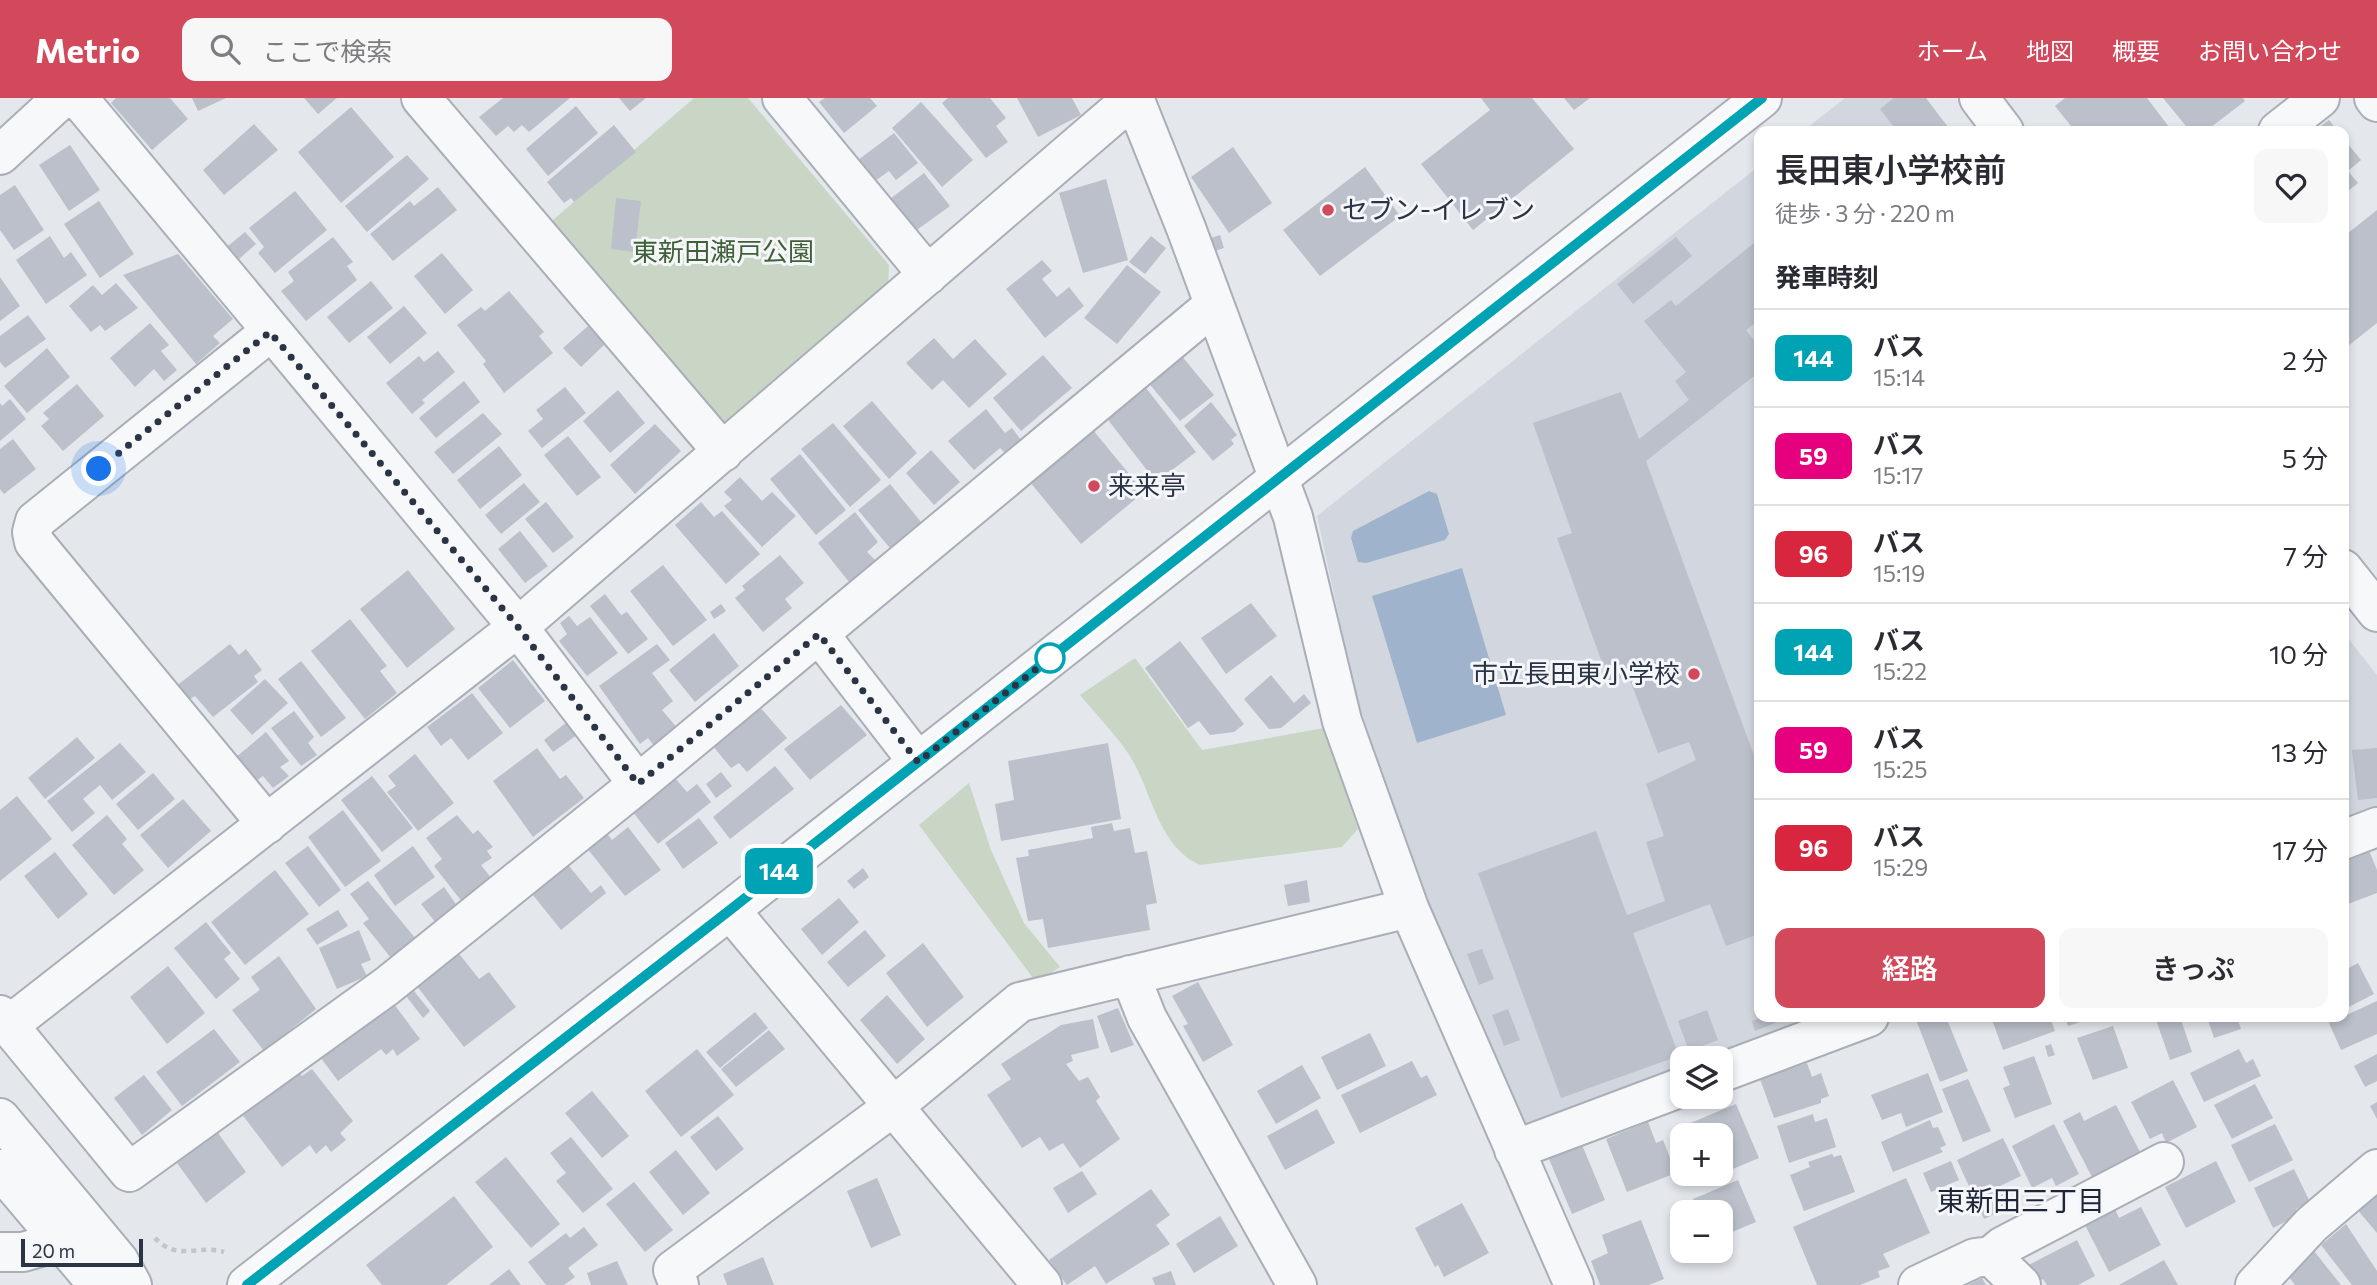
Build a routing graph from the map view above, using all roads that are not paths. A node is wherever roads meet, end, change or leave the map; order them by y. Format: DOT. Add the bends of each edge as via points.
graph roads {
  1 [pos="62,98"];
  2 [pos="78,98"];
  3 [pos="421,98"];
  4 [pos="782,98"];
  5 [pos="1134,98"];
  6 [pos="1762,98"];
  7 [pos="1979,98"];
  8 [pos="2320,98"];
  9 [pos="2374,98"];
  10 [pos="2377,102"];
  11 [pos="2000,126"];
  12 [pos="2284,126"];
  13 [pos="0,155"];
  14 [pos="928,275"];
  15 [pos="1214,305"];
  16 [pos="270,332"];
  17 [pos="723,452"];
  18 [pos="1279,477"];
  19 [pos="2349,577"];
  20 [pos="2377,612"];
  21 [pos="518,627"];
  22 [pos="819,634"];
  23 [pos="918,762"];
  24 [pos="638,784"];
  25 [pos="267,824"];
  26 [pos="2377,827"];
  27 [pos="2349,838"];
  28 [pos="1409,908"];
  29 [pos="730,910"];
  30 [pos="1130,975"];
  31 [pos="4,1020"];
  32 [pos="1857,1022"];
  33 [pos="1733,1068"];
  34 [pos="1670,1092"];
  35 [pos="894,1106"];
  36 [pos="0,1118"];
  37 [pos="1514,1150"];
  38 [pos="2164,1162"];
  39 [pos="0,1169"];
  40 [pos="2377,1169"];
  41 [pos="61,1241"];
  42 [pos="0,1252"];
  43 [pos="1991,1256"];
  44 [pos="110,1278"];
  45 [pos="248,1284"];
  46 [pos="679,1285"];
  47 [pos="1042,1285"];
  48 [pos="1297,1285"];
  49 [pos="1574,1285"];
  50 [pos="1918,1285"];
  51 [pos="2021,1285"];
  52 [pos="2255,1285"];
  1 -- 13 [label="street"];
  2 -- 16 [label="street"];
  3 -- 17 [label="street"];
  4 -- 14 [label="street"];
  5 -- 14 [label="street"];
  5 -- 15 [label="street"];
  6 -- 18 [label="street"];
  7 -- 11 [label="street"];
  8 -- 12 [label="street"];
  9 -- 10 [label="street"];
  14 -- 17 [label="street"];
  15 -- 18 [label="street"];
  15 -- 22 [label="street"];
  16 -- 21 [label="street"];
  16 -- 25 [label="street" via="35,521 32,532 34,542"];
  17 -- 21 [label="street"];
  18 -- 23 [label="street"];
  18 -- 28 [label="street" via="1293,517 1342,721"];
  19 -- 20 [label="street"];
  21 -- 24 [label="street"];
  21 -- 25 [label="street"];
  22 -- 23 [label="street"];
  22 -- 24 [label="street"];
  23 -- 29 [label="street"];
  24 -- 31 [label="street" via="387,986 130,1172"];
  25 -- 31 [label="street"];
  26 -- 27 [label="street"];
  28 -- 30 [label="street"];
  28 -- 37 [label="street"];
  29 -- 35 [label="street"];
  29 -- 45 [label="street"];
  30 -- 35 [label="street" via="1020,1002"];
  30 -- 48 [label="street" via="1147,1018"];
  32 -- 33 [label="street"];
  34 -- 37 [label="street"];
  35 -- 46 [label="street" via="673,1270"];
  35 -- 47 [label="street"];
  36 -- 44 [label="street"];
  37 -- 49 [label="street"];
  38 -- 43 [label="street"];
  39 -- 41 [label="street"];
  40 -- 52 [label="street" via="2312,1224"];
  41 -- 42 [label="street"];
  41 -- 44 [label="street"];
  43 -- 50 [label="street" via="1975,1258"];
  43 -- 51 [label="street"];
}
